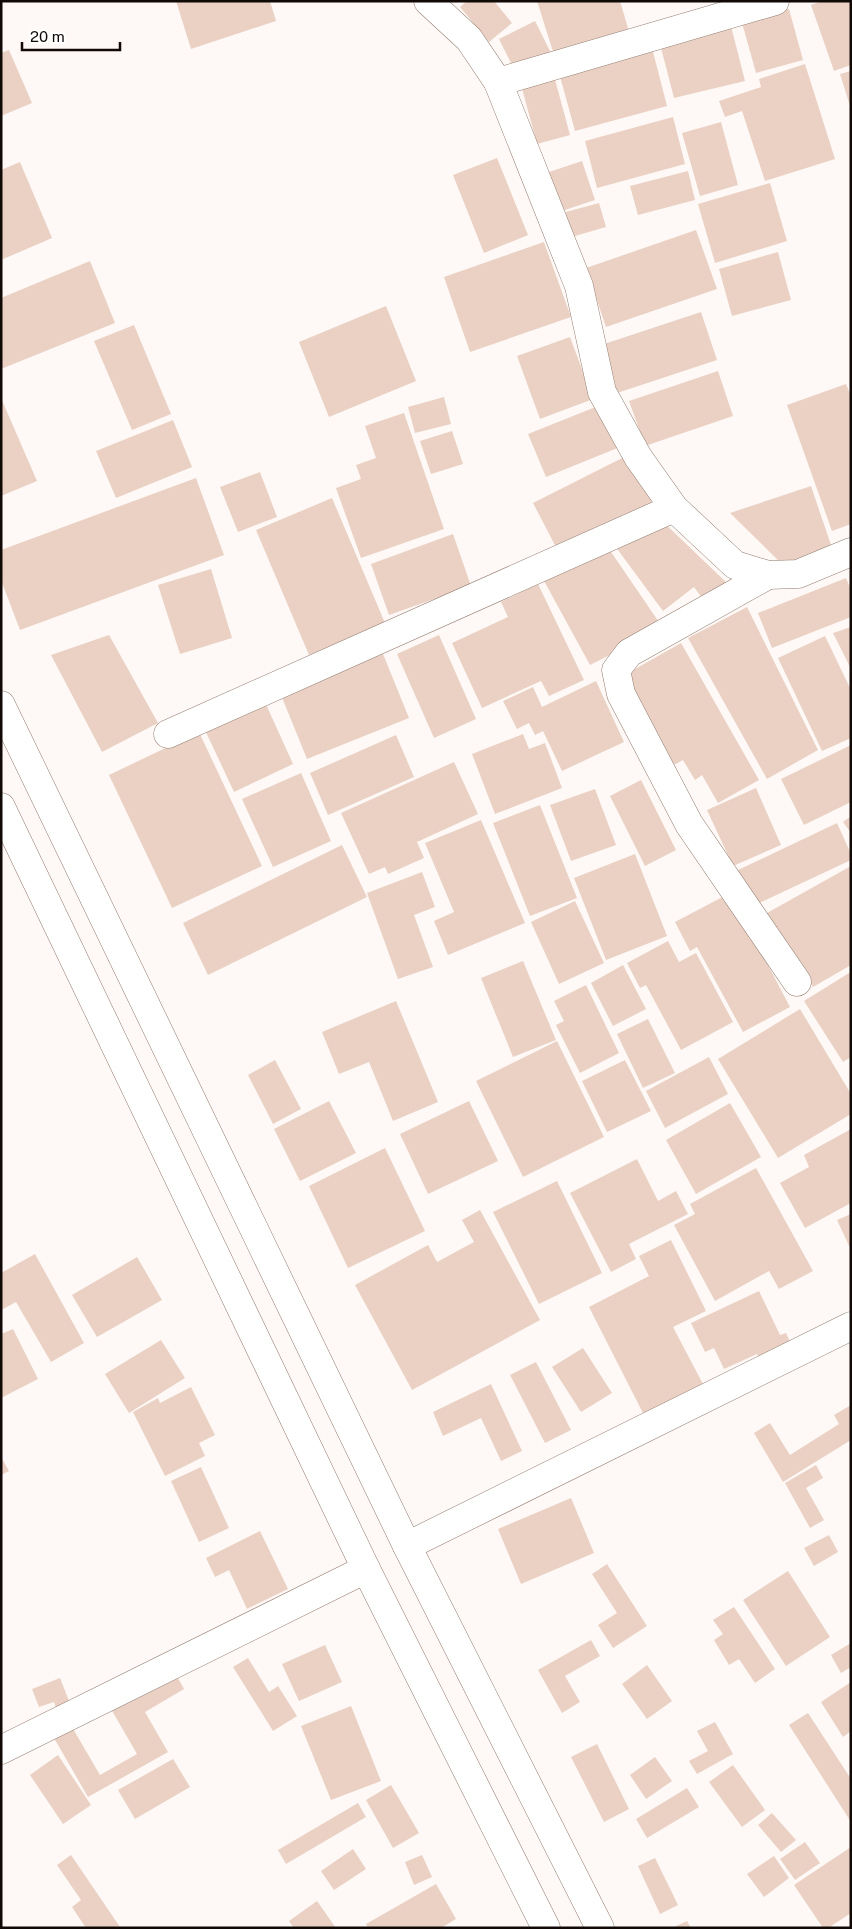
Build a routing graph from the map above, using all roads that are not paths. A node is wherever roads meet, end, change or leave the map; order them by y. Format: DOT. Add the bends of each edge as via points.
graph roads {
  1 [pos="428,1"];
  2 [pos="775,1"];
  3 [pos="498,82"];
  4 [pos="674,508"];
  5 [pos="851,552"];
  6 [pos="768,575"];
  7 [pos="1,705"];
  8 [pos="168,734"];
  9 [pos="1,807"];
  10 [pos="797,982"];
  11 [pos="851,1326"];
  12 [pos="407,1546"];
  13 [pos="366,1569"];
  14 [pos="1,1750"];
  15 [pos="546,1928"];
  16 [pos="600,1928"];
  1 -- 3 [label="main road" via="469,39"];
  2 -- 3 [label="main road"];
  3 -- 4 [label="main road" via="579,286 602,392 638,458"];
  4 -- 6 [label="main road" via="735,565"];
  4 -- 8 [label="main road"];
  5 -- 6 [label="main road" via="798,574"];
  6 -- 10 [label="main road" via="629,654 616,670 621,694 689,824"];
  7 -- 12 [label="main road"];
  9 -- 13 [label="main road"];
  11 -- 12 [label="main road"];
  12 -- 16 [label="main road"];
  13 -- 14 [label="main road"];
  13 -- 15 [label="main road"];
}
